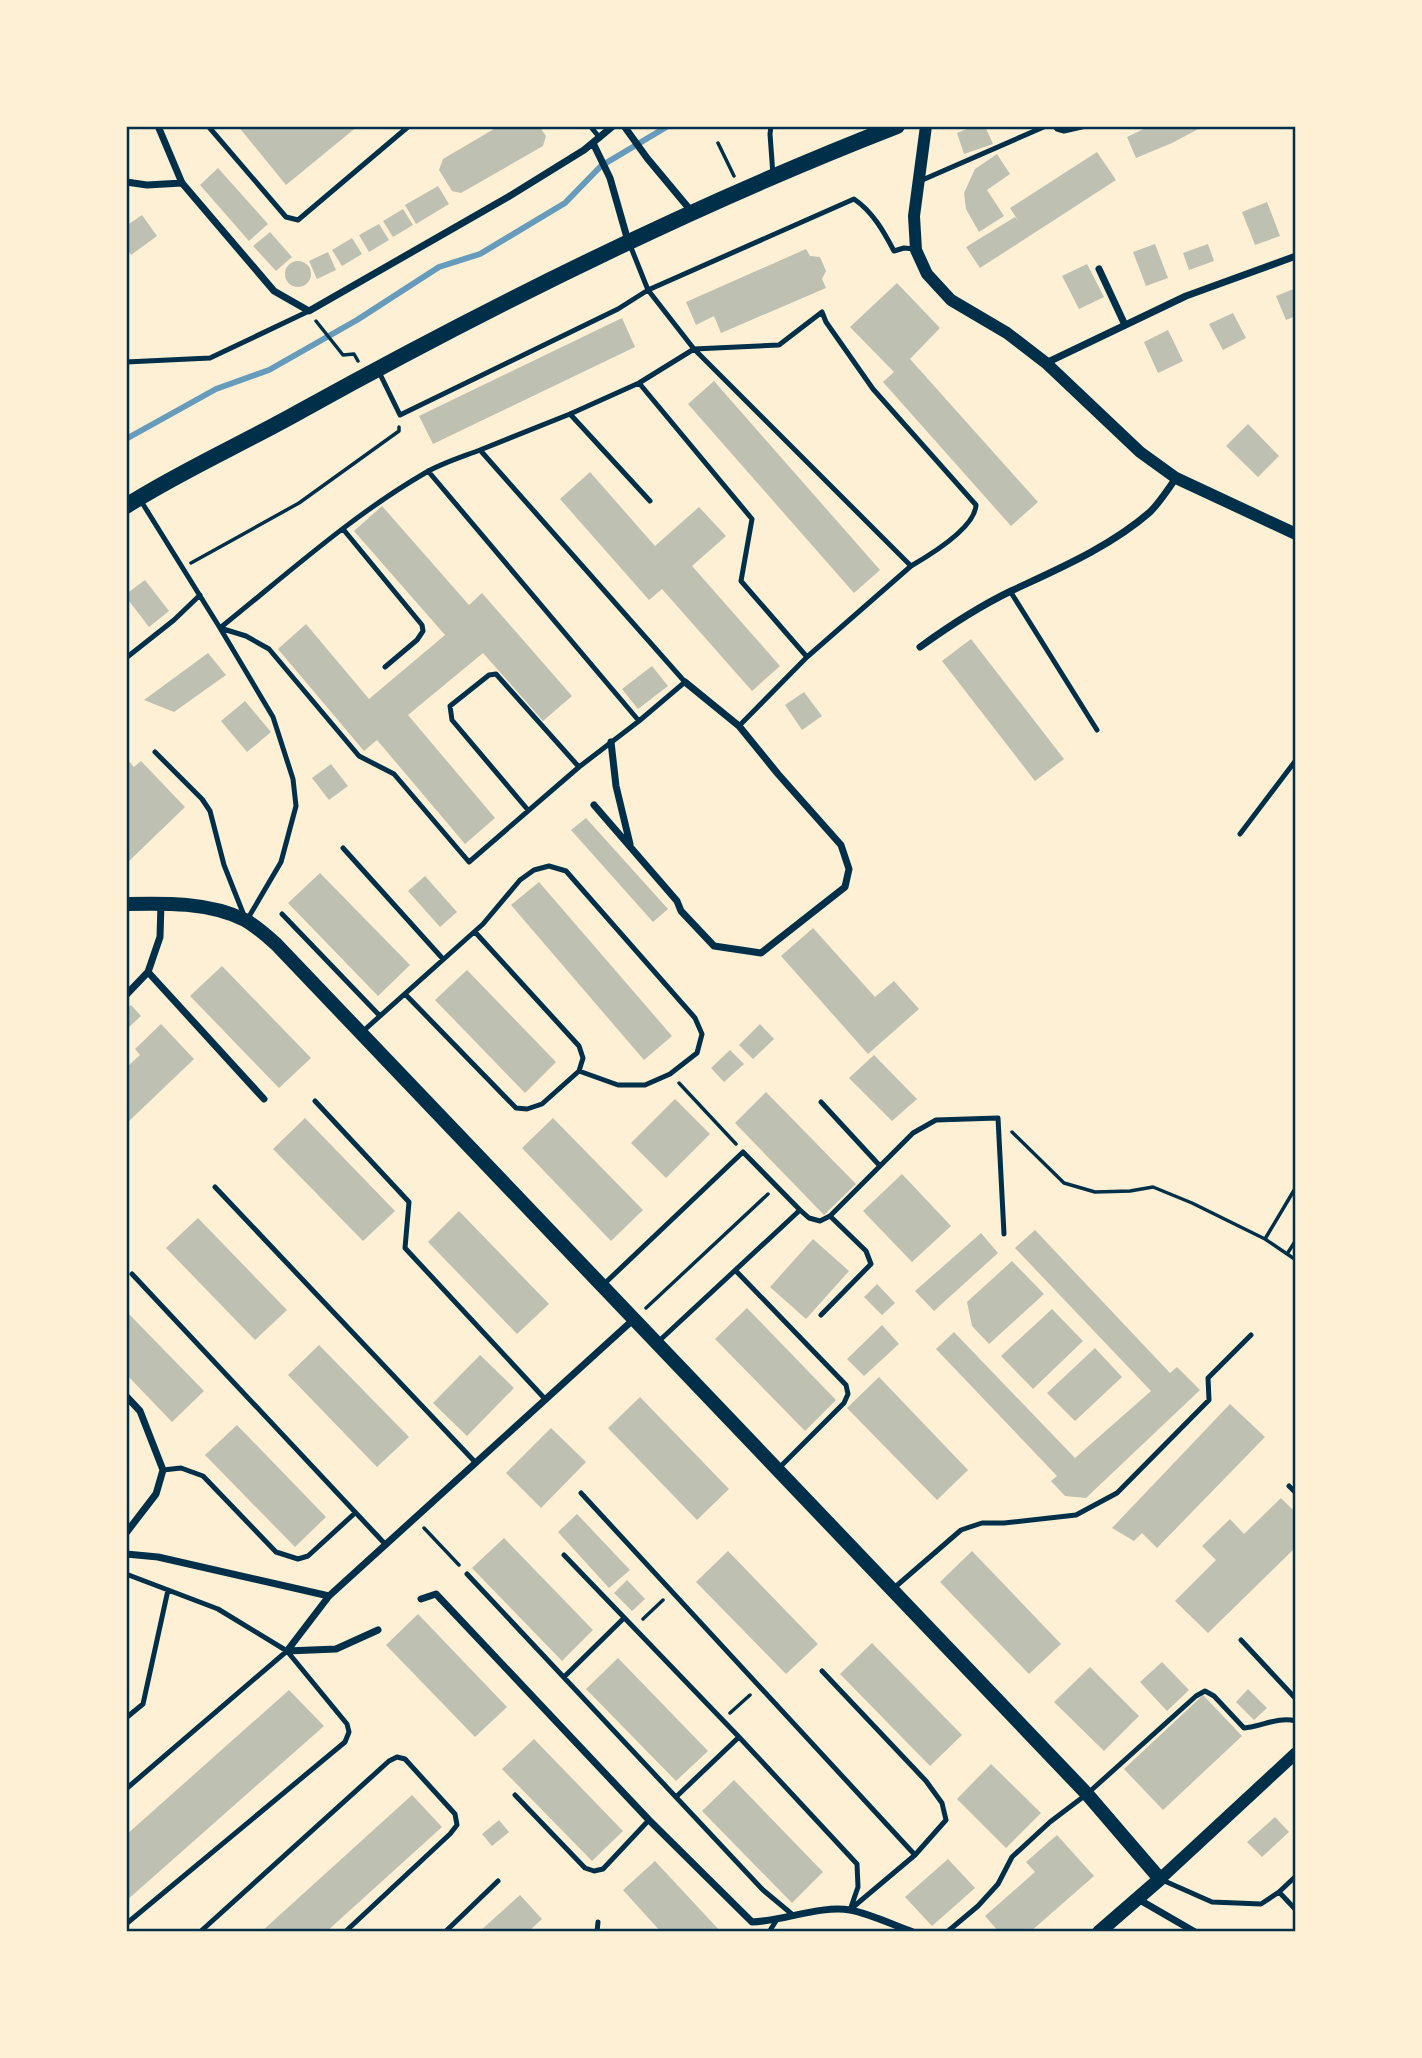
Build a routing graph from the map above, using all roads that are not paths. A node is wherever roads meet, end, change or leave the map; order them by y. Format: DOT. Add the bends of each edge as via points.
graph roads {
  1 [pos="158,126"];
  2 [pos="208,126"];
  3 [pos="409,126"];
  4 [pos="590,126"];
  5 [pos="613,126"];
  6 [pos="625,126"];
  7 [pos="771,126"];
  8 [pos="897,126"];
  9 [pos="926,126"];
  10 [pos="1046,126"];
  11 [pos="1054,126"];
  12 [pos="1086,126"];
  13 [pos="597,141"];
  14 [pos="773,176"];
  15 [pos="920,181"];
  16 [pos="126,182"];
  17 [pos="182,183"];
  18 [pos="692,212"];
  19 [pos="628,242"];
  20 [pos="916,250"];
  21 [pos="1296,256"];
  22 [pos="1099,270"];
  23 [pos="648,290"];
  24 [pos="309,311"];
  25 [pos="1125,325"];
  26 [pos="694,349"];
  27 [pos="126,362"];
  28 [pos="1046,363"];
  29 [pos="377,369"];
  30 [pos="639,383"];
  31 [pos="570,414"];
  32 [pos="480,450"];
  33 [pos="428,471"];
  34 [pos="1176,478"];
  35 [pos="650,501"];
  36 [pos="132,502"];
  37 [pos="343,529"];
  38 [pos="1296,534"];
  39 [pos="911,566"];
  40 [pos="1010,592"];
  41 [pos="200,595"];
  42 [pos="220,628"];
  43 [pos="920,647"];
  44 [pos="807,657"];
  45 [pos="126,658"];
  46 [pos="386,667"];
  47 [pos="685,682"];
  48 [pos="639,721"];
  49 [pos="739,726"];
  50 [pos="1097,730"];
  51 [pos="611,742"];
  52 [pos="155,752"];
  53 [pos="1296,760"];
  54 [pos="579,767"];
  55 [pos="593,805"];
  56 [pos="528,810"];
  57 [pos="1240,834"];
  58 [pos="343,848"];
  59 [pos="631,848"];
  60 [pos="161,903"];
  61 [pos="126,904"];
  62 [pos="282,914"];
  63 [pos="246,921"];
  64 [pos="475,932"];
  65 [pos="443,960"];
  66 [pos="148,972"];
  67 [pos="405,994"];
  68 [pos="126,995"];
  69 [pos="380,1016"];
  70 [pos="361,1033"];
  71 [pos="579,1071"];
  72 [pos="264,1099"];
  73 [pos="315,1101"];
  74 [pos="821,1102"];
  75 [pos="880,1166"];
  76 [pos="215,1187"];
  77 [pos="800,1210"];
  78 [pos="830,1216"];
  79 [pos="1004,1234"];
  80 [pos="736,1271"];
  81 [pos="132,1274"];
  82 [pos="602,1286"];
  83 [pos="821,1315"];
  84 [pos="634,1319"];
  85 [pos="1251,1335"];
  86 [pos="656,1343"];
  87 [pos="126,1396"];
  88 [pos="546,1400"];
  89 [pos="476,1463"];
  90 [pos="163,1470"];
  91 [pos="777,1470"];
  92 [pos="1289,1486"];
  93 [pos="581,1493"];
  94 [pos="1296,1493"];
  95 [pos="355,1513"];
  96 [pos="126,1533"];
  97 [pos="386,1545"];
  98 [pos="126,1554"];
  99 [pos="564,1555"];
  100 [pos="467,1573"];
  101 [pos="126,1574"];
  102 [pos="168,1590"];
  103 [pos="892,1590"];
  104 [pos="329,1597"];
  105 [pos="421,1599"];
  106 [pos="624,1618"];
  107 [pos="378,1630"];
  108 [pos="1241,1640"];
  109 [pos="287,1651"];
  110 [pos="822,1671"];
  111 [pos="564,1677"];
  112 [pos="1296,1699"];
  113 [pos="126,1718"];
  114 [pos="1296,1721"];
  115 [pos="739,1737"];
  116 [pos="1296,1753"];
  117 [pos="126,1789"];
  118 [pos="1087,1794"];
  119 [pos="514,1795"];
  120 [pos="676,1797"];
  121 [pos="649,1820"];
  122 [pos="915,1854"];
  123 [pos="1296,1876"];
  124 [pos="1160,1879"];
  125 [pos="498,1881"];
  126 [pos="1279,1892"];
  127 [pos="1139,1899"];
  128 [pos="850,1910"];
  129 [pos="1296,1910"];
  130 [pos="794,1916"];
  131 [pos="776,1921"];
  132 [pos="598,1922"];
  133 [pos="126,1924"];
  134 [pos="200,1932"];
  135 [pos="345,1932"];
  136 [pos="444,1932"];
  137 [pos="597,1932"];
  138 [pos="769,1932"];
  139 [pos="913,1932"];
  140 [pos="947,1932"];
  141 [pos="1099,1932"];
  142 [pos="1195,1932"];
  1 -- 17 [label="street"];
  2 -- 3 [label="lane" via="286,217 298,220"];
  4 -- 13 [label="lane"];
  5 -- 13 [label="street"];
  6 -- 18 [label="street"];
  7 -- 14 [label="lane"];
  8 -- 14 [label="main road"];
  9 -- 15 [label="street"];
  10 -- 15 [label="lane"];
  11 -- 12 [label="lane" via="1064,131"];
  13 -- 19 [label="street"];
  13 -- 24 [label="street"];
  14 -- 18 [label="main road"];
  15 -- 20 [label="street"];
  16 -- 17 [label="street"];
  17 -- 24 [label="street" via="274,291"];
  18 -- 19 [label="main road"];
  19 -- 23 [label="lane"];
  19 -- 29 [label="main road"];
  20 -- 23 [label="lane" via="894,251 875,219 854,199"];
  20 -- 28 [label="street" via="927,274 951,300"];
  21 -- 25 [label="street" via="1186,296"];
  22 -- 25 [label="street"];
  23 -- 26 [label="lane"];
  23 -- 29 [label="lane" via="400,415"];
  24 -- 27 [label="lane" via="210,358"];
  25 -- 28 [label="street"];
  26 -- 30 [label="lane"];
  26 -- 39 [label="lane"];
  26 -- 39 [label="lane" via="779,345 822,312 873,389 976,505 973,519"];
  28 -- 34 [label="street" via="1140,452"];
  29 -- 36 [label="main road"];
  30 -- 31 [label="lane"];
  30 -- 44 [label="lane" via="752,519 741,581"];
  31 -- 32 [label="lane"];
  31 -- 35 [label="lane"];
  32 -- 33 [label="lane"];
  32 -- 47 [label="lane"];
  33 -- 37 [label="lane"];
  33 -- 48 [label="lane"];
  34 -- 38 [label="street"];
  34 -- 40 [label="street" via="1150,511 1110,540 1060,570"];
  36 -- 41 [label="lane"];
  37 -- 42 [label="lane"];
  37 -- 46 [label="lane" via="422,625 416,640"];
  39 -- 44 [label="lane"];
  40 -- 43 [label="street"];
  40 -- 50 [label="lane"];
  41 -- 42 [label="lane"];
  41 -- 45 [label="lane"];
  42 -- 56 [label="lane" via="269,649 359,756 394,774 469,862"];
  42 -- 63 [label="lane" via="273,717 293,779 296,806 281,862"];
  44 -- 49 [label="lane"];
  47 -- 48 [label="lane"];
  47 -- 49 [label="street"];
  48 -- 51 [label="lane"];
  49 -- 59 [label="street" via="841,845 849,869 845,887 761,953 714,946"];
  51 -- 54 [label="lane"];
  51 -- 59 [label="street"];
  52 -- 63 [label="lane" via="210,811"];
  53 -- 57 [label="lane"];
  54 -- 56 [label="lane"];
  54 -- 56 [label="lane" via="496,674 450,706 452,720"];
  55 -- 59 [label="street"];
  58 -- 65 [label="lane"];
  60 -- 61 [label="main road"];
  60 -- 63 [label="main road" via="211,908"];
  60 -- 66 [label="street" via="160,937"];
  62 -- 69 [label="lane"];
  63 -- 70 [label="main road" via="276,944"];
  64 -- 65 [label="lane"];
  64 -- 71 [label="lane" via="579,1046 583,1058"];
  64 -- 71 [label="lane" via="534,870 549,866 566,871 695,1018 702,1034 697,1053 670,1074 645,1085 618,1085"];
  65 -- 67 [label="lane"];
  66 -- 68 [label="street"];
  66 -- 72 [label="street"];
  67 -- 69 [label="lane"];
  67 -- 71 [label="lane" via="516,1108 542,1104"];
  69 -- 70 [label="lane"];
  70 -- 82 [label="main road"];
  73 -- 88 [label="lane" via="409,1202 405,1248"];
  74 -- 75 [label="lane"];
  75 -- 78 [label="lane"];
  75 -- 79 [label="lane" via="913,1133 936,1119 998,1118"];
  76 -- 89 [label="lane"];
  77 -- 78 [label="lane" via="820,1221"];
  77 -- 80 [label="lane"];
  77 -- 82 [label="lane" via="743,1152"];
  78 -- 83 [label="lane" via="866,1251 871,1264"];
  80 -- 86 [label="lane"];
  80 -- 91 [label="lane" via="846,1385 848,1394"];
  81 -- 95 [label="lane"];
  82 -- 84 [label="main road"];
  84 -- 86 [label="main road"];
  84 -- 88 [label="street"];
  85 -- 103 [label="lane" via="1208,1378 1209,1399 1117,1493 1076,1515 982,1523 961,1530"];
  86 -- 91 [label="main road"];
  87 -- 90 [label="street" via="140,1411"];
  88 -- 89 [label="street"];
  89 -- 97 [label="street"];
  90 -- 95 [label="lane" via="181,1468 203,1476 276,1552 298,1559 308,1556"];
  90 -- 96 [label="street" via="156,1494"];
  91 -- 103 [label="main road"];
  92 -- 94 [label="lane"];
  93 -- 122 [label="lane"];
  95 -- 97 [label="lane"];
  97 -- 104 [label="street"];
  98 -- 104 [label="street" via="158,1557"];
  99 -- 106 [label="lane"];
  100 -- 111 [label="lane"];
  101 -- 102 [label="lane"];
  102 -- 109 [label="lane" via="218,1609"];
  102 -- 113 [label="lane" via="143,1704"];
  103 -- 118 [label="main road"];
  104 -- 109 [label="street"];
  105 -- 121 [label="street" via="436,1594"];
  106 -- 111 [label="lane"];
  106 -- 115 [label="lane"];
  107 -- 109 [label="street" via="336,1649"];
  108 -- 112 [label="lane"];
  109 -- 117 [label="lane"];
  109 -- 133 [label="lane" via="347,1724 345,1742"];
  110 -- 122 [label="lane" via="942,1803 946,1820"];
  111 -- 120 [label="lane"];
  114 -- 118 [label="lane" via="1244,1728 1205,1691"];
  115 -- 120 [label="lane"];
  115 -- 128 [label="lane" via="856,1864 858,1887"];
  116 -- 124 [label="street"];
  118 -- 124 [label="main road"];
  118 -- 140 [label="lane" via="1012,1857 998,1884"];
  119 -- 121 [label="lane" via="585,1868 594,1871 603,1869"];
  120 -- 130 [label="lane" via="763,1890"];
  121 -- 131 [label="street" via="752,1923"];
  122 -- 128 [label="lane"];
  123 -- 126 [label="lane"];
  124 -- 126 [label="lane" via="1212,1902 1261,1904"];
  124 -- 127 [label="main road"];
  125 -- 136 [label="lane"];
  126 -- 129 [label="lane"];
  127 -- 141 [label="main road"];
  127 -- 142 [label="street"];
  128 -- 130 [label="street"];
  128 -- 139 [label="street"];
  130 -- 131 [label="street"];
  131 -- 138 [label="lane"];
  132 -- 137 [label="lane"];
  134 -- 135 [label="lane" via="389,1761 405,1759 455,1814 457,1825"];
}
